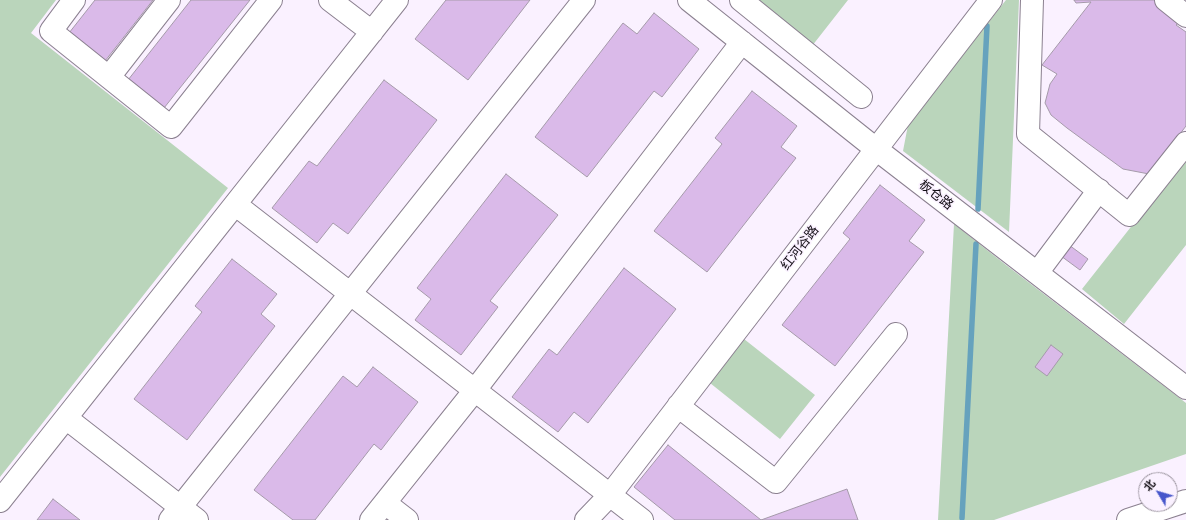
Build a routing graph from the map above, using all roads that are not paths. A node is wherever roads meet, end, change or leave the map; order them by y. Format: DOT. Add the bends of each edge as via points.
graph roads {
  1 [pos="74,0"];
  2 [pos="169,0"];
  3 [pos="272,0"];
  4 [pos="330,0"];
  5 [pos="398,0"];
  6 [pos="584,0"];
  7 [pos="688,0"];
  8 [pos="740,0"];
  9 [pos="991,0"];
  10 [pos="1032,0"];
  11 [pos="1166,0"];
  12 [pos="356,8"];
  13 [pos="1186,16"];
  14 [pos="372,32"];
  15 [pos="742,42"];
  16 [pos="109,77"];
  17 [pos="861,97"];
  18 [pos="1186,143"];
  19 [pos="876,149"];
  20 [pos="1099,190"];
  21 [pos="236,205"];
  22 [pos="1037,273"];
  23 [pos="350,294"];
  24 [pos="896,334"];
  25 [pos="1186,388"];
  26 [pos="475,390"];
  27 [pos="678,406"];
  28 [pos="66,418"];
  29 [pos="610,495"];
  30 [pos="0,501"];
  31 [pos="1186,501"];
  32 [pos="378,512"];
  33 [pos="183,516"];
  34 [pos="1155,516"];
  35 [pos="407,520"];
  36 [pos="586,520"];
  37 [pos="642,520"];
  38 [pos="1128,520"];
  1 -- 16 [label="street" via="51,30"];
  2 -- 16 [label="street"];
  3 -- 16 [label="street" via="171,127"];
  4 -- 12 [label="street"];
  5 -- 14 [label="street"];
  6 -- 23 [label="street"];
  7 -- 15 [label="street, 板仓路"];
  8 -- 17 [label="street"];
  9 -- 19 [label="street, 红河谷路"];
  10 -- 20 [label="street" via="1028,134"];
  11 -- 13 [label="street"];
  12 -- 14 [label="street"];
  14 -- 21 [label="street"];
  15 -- 19 [label="street, 板仓路"];
  15 -- 26 [label="street"];
  18 -- 20 [label="street" via="1129,215"];
  19 -- 22 [label="street, 板仓路"];
  19 -- 27 [label="street, 红河谷路"];
  20 -- 22 [label="street"];
  21 -- 23 [label="street"];
  21 -- 28 [label="street"];
  22 -- 25 [label="street, 板仓路"];
  23 -- 26 [label="street"];
  23 -- 33 [label="street"];
  24 -- 27 [label="street" via="776,482"];
  26 -- 29 [label="street"];
  26 -- 32 [label="street"];
  27 -- 29 [label="street, 红河谷路"];
  28 -- 30 [label="street"];
  28 -- 33 [label="street"];
  29 -- 36 [label="street, 红河谷路"];
  29 -- 37 [label="street"];
  31 -- 34 [label="street"];
  32 -- 35 [label="street"];
  34 -- 38 [label="street"];
}
